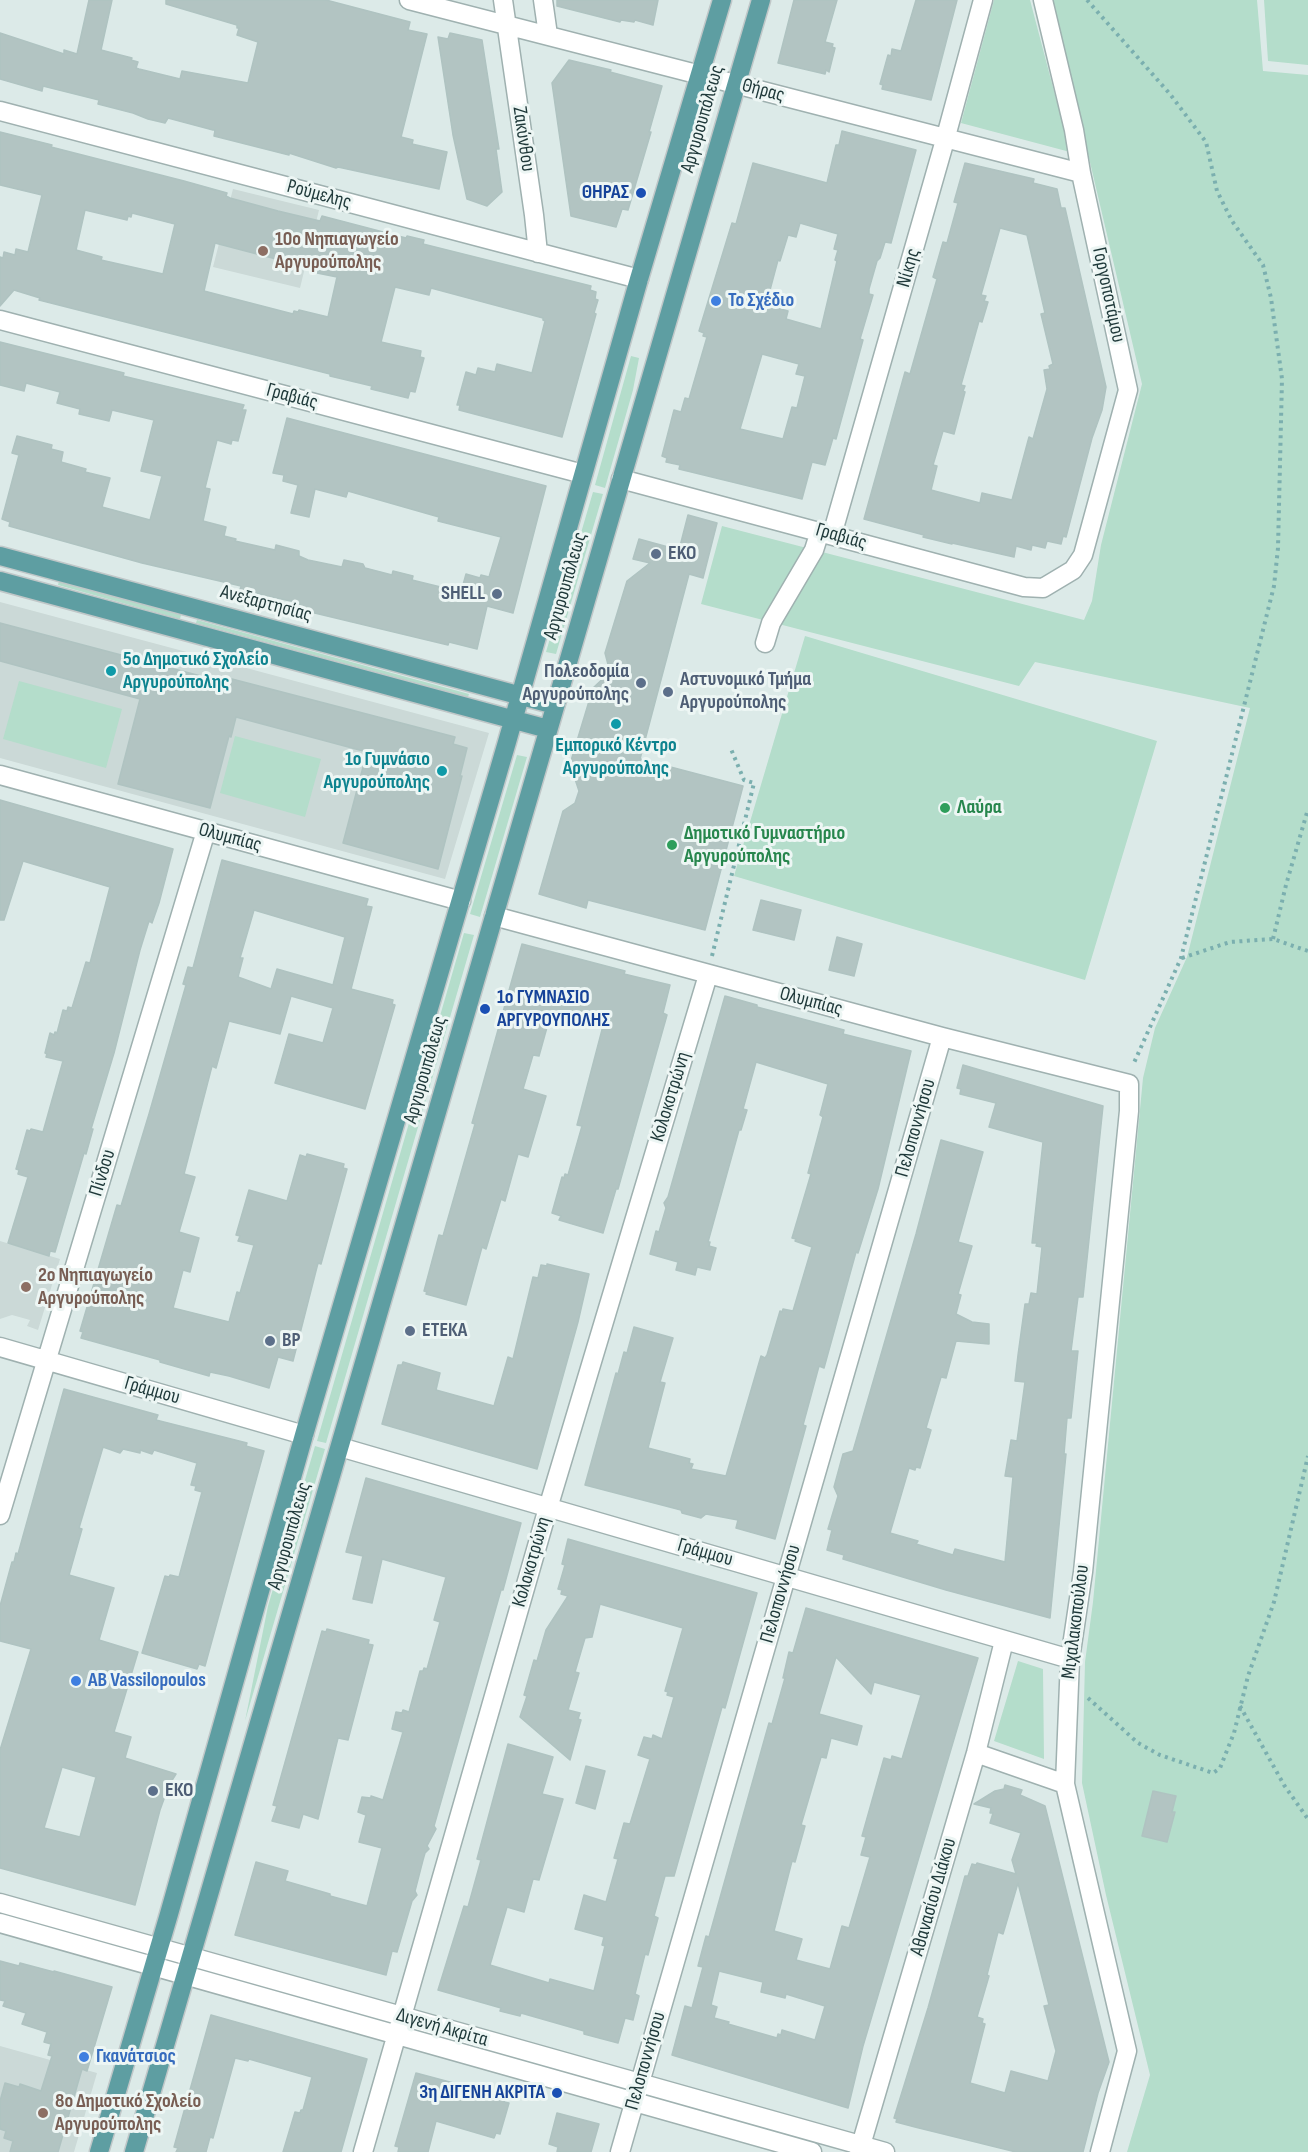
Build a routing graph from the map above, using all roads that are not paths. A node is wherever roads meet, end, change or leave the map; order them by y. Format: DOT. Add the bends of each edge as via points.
graph roads {
  1 [pos="410,0"];
  2 [pos="502,0"];
  3 [pos="543,0"];
  4 [pos="722,0"];
  5 [pos="761,0"];
  6 [pos="983,0"];
  7 [pos="1043,0"];
  8 [pos="506,25"];
  9 [pos="548,35"];
  10 [pos="700,75"];
  11 [pos="736,84"];
  12 [pos="0,111"];
  13 [pos="945,140"];
  14 [pos="1081,173"];
  15 [pos="538,253"];
  16 [pos="639,279"];
  17 [pos="0,320"];
  18 [pos="583,474"];
  19 [pos="621,479"];
  20 [pos="826,533"];
  21 [pos="0,556"];
  22 [pos="1059,579"];
  23 [pos="0,580"];
  24 [pos="765,643"];
  25 [pos="519,696"];
  26 [pos="555,705"];
  27 [pos="513,719"];
  28 [pos="548,729"];
  29 [pos="0,775"];
  30 [pos="206,831"];
  31 [pos="460,901"];
  32 [pos="494,916"];
  33 [pos="708,975"];
  34 [pos="942,1037"];
  35 [pos="1129,1084"];
  36 [pos="0,1347"];
  37 [pos="47,1360"];
  38 [pos="304,1435"];
  39 [pos="340,1447"];
  40 [pos="548,1508"];
  41 [pos="0,1515"];
  42 [pos="786,1577"];
  43 [pos="1004,1641"];
  44 [pos="1070,1659"];
  45 [pos="976,1753"];
  46 [pos="1065,1784"];
  47 [pos="0,1903"];
  48 [pos="0,1923"];
  49 [pos="159,1948"];
  50 [pos="190,1956"];
  51 [pos="153,1967"];
  52 [pos="185,1976"];
  53 [pos="401,2017"];
  54 [pos="396,2035"];
  55 [pos="640,2083"];
  56 [pos="634,2102"];
  57 [pos="860,2149"];
  58 [pos="99,2152"];
  59 [pos="134,2152"];
  60 [pos="363,2152"];
  61 [pos="620,2152"];
  62 [pos="812,2152"];
  63 [pos="885,2152"];
  64 [pos="1100,2152"];
  1 -- 8 [label="street, Θήρας"];
  2 -- 8 [label="street, Ζακύνθου"];
  3 -- 9 [label="street"];
  4 -- 10 [label="main road, Αργυρουπόλεως"];
  5 -- 11 [label="main road, Αργυρουπόλεως"];
  6 -- 13 [label="street, Νίκης"];
  7 -- 14 [label="street, Γοργοποτάμου"];
  8 -- 9 [label="street, Θήρας"];
  8 -- 15 [label="street, Ζακύνθου"];
  9 -- 10 [label="street, Θήρας"];
  10 -- 11 [label="street, Θήρας"];
  10 -- 16 [label="main road, Αργυρουπόλεως"];
  11 -- 13 [label="street, Θήρας"];
  11 -- 19 [label="main road, Αργυρουπόλεως"];
  12 -- 15 [label="street, Ρούμελης"];
  13 -- 14 [label="street, Θήρας"];
  13 -- 20 [label="street, Νίκης"];
  14 -- 22 [label="street, Γοργοποτάμου" via="1128,390 1083,555 1073,570"];
  15 -- 16 [label="street, Ρούμελης"];
  16 -- 18 [label="main road, Αργυρουπόλεως"];
  17 -- 18 [label="street, Γραβιάς"];
  18 -- 25 [label="main road, Αργυρουπόλεως"];
  19 -- 20 [label="street, Γραβιάς"];
  19 -- 26 [label="main road, Αργυρουπόλεως"];
  20 -- 22 [label="street, Γραβιάς" via="1024,587 1043,588"];
  20 -- 24 [label="street, Νίκης" via="771,623"];
  21 -- 25 [label="main road, Ανεξαρτησίας"];
  23 -- 27 [label="main road"];
  25 -- 26 [label="main road, Ανεξαρτησίας"];
  25 -- 27 [label="main road, Αργυρουπόλεως"];
  26 -- 28 [label="main road, Αργυρουπόλεως"];
  27 -- 28 [label="main road"];
  27 -- 31 [label="main road, Αργυρουπόλεως"];
  28 -- 32 [label="main road, Αργυρουπόλεως"];
  29 -- 30 [label="street, Ολυμπίας"];
  30 -- 31 [label="street, Ολυμπίας"];
  30 -- 37 [label="street, Πίνδου"];
  31 -- 38 [label="main road, Αργυρουπόλεως"];
  32 -- 33 [label="street, Ολυμπίας"];
  32 -- 39 [label="main road, Αργυρουπόλεως"];
  33 -- 34 [label="street, Ολυμπίας"];
  33 -- 40 [label="street, Κολοκοτρώνη"];
  34 -- 35 [label="street, Ολυμπίας"];
  34 -- 42 [label="street, Πελοποννήσου"];
  35 -- 44 [label="street, Μιχαλακοπούλου" via="1085,1548"];
  36 -- 37 [label="street, Γράμμου"];
  37 -- 38 [label="street, Γράμμου"];
  37 -- 41 [label="street, Πίνδου"];
  38 -- 49 [label="main road, Αργυρουπόλεως"];
  39 -- 40 [label="street, Γράμμου"];
  39 -- 50 [label="main road, Αργυρουπόλεως"];
  40 -- 42 [label="street, Γράμμου"];
  40 -- 53 [label="street, Κολοκοτρώνη"];
  42 -- 43 [label="street, Γράμμου"];
  42 -- 55 [label="street, Πελοποννήσου"];
  43 -- 44 [label="street, Γράμμου"];
  43 -- 45 [label="street, Αθανασίου Διάκου"];
  44 -- 46 [label="street, Μιχαλακοπούλου"];
  45 -- 46 [label="street"];
  45 -- 57 [label="street, Αθανασίου Διάκου"];
  46 -- 64 [label="street, Μιχαλακοπούλου" via="1127,2051"];
  47 -- 49 [label="street, Διγενή Ακρίτα"];
  48 -- 51 [label="street, Διγενή Ακρίτα"];
  49 -- 50 [label="street, Διγενή Ακρίτα"];
  49 -- 51 [label="main road, Αργυρουπόλεως"];
  50 -- 52 [label="main road, Αργυρουπόλεως"];
  50 -- 53 [label="street, Διγενή Ακρίτα"];
  51 -- 52 [label="street, Διγενή Ακρίτα"];
  51 -- 58 [label="main road, Αργυρουπόλεως"];
  52 -- 54 [label="street, Διγενή Ακρίτα"];
  52 -- 59 [label="main road, Αργυρουπόλεως"];
  53 -- 54 [label="street, Κολοκοτρώνη"];
  53 -- 55 [label="street, Διγενή Ακρίτα"];
  54 -- 56 [label="street, Διγενή Ακρίτα"];
  54 -- 60 [label="street, Κολοκοτρώνη"];
  55 -- 56 [label="street, Πελοποννήσου"];
  55 -- 57 [label="street, Διγενή Ακρίτα"];
  56 -- 61 [label="street, Πελοποννήσου"];
  56 -- 62 [label="street, Διγενή Ακρίτα"];
  57 -- 63 [label="street, Διγενή Ακρίτα"];
}
